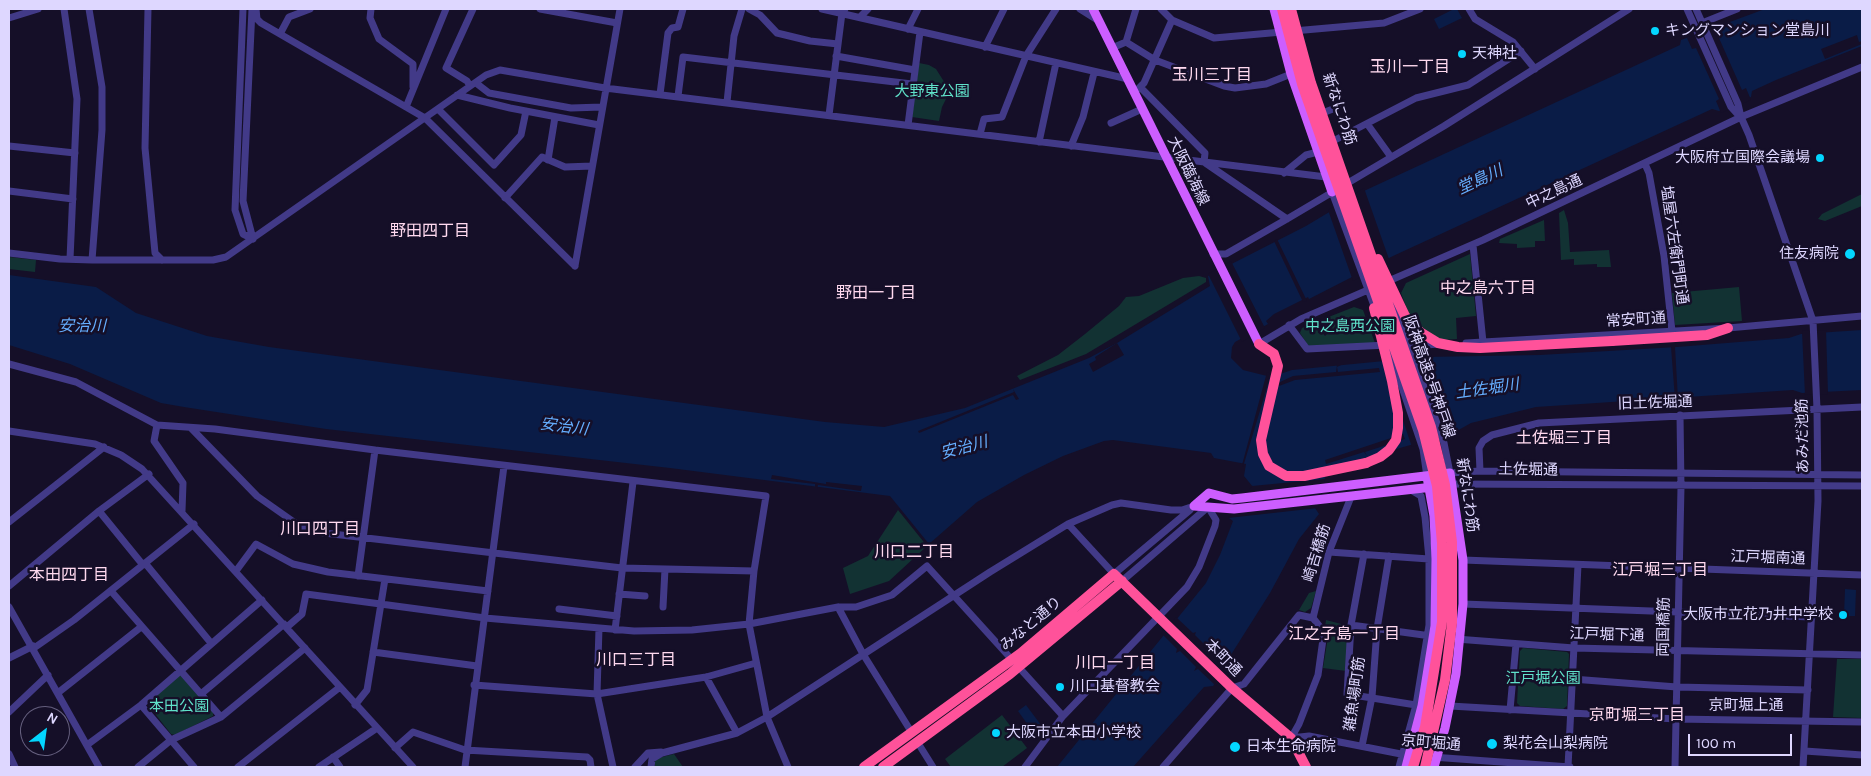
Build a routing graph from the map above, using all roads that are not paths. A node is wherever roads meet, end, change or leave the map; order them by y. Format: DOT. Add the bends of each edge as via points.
graph roads {
  1 [pos="38,9"];
  2 [pos="64,9"];
  3 [pos="89,9"];
  4 [pos="148,9"];
  5 [pos="243,9"];
  6 [pos="254,9"];
  7 [pos="310,9"];
  8 [pos="371,9"];
  9 [pos="446,9"];
  10 [pos="473,9"];
  11 [pos="540,9"];
  12 [pos="620,9"];
  13 [pos="683,9"];
  14 [pos="742,9"];
  15 [pos="749,9"];
  16 [pos="822,9"];
  17 [pos="868,9"];
  18 [pos="918,9"];
  19 [pos="1004,9"];
  20 [pos="1056,9"];
  21 [pos="1080,9"];
  22 [pos="1093,9"];
  23 [pos="1136,9"];
  24 [pos="1161,9"];
  25 [pos="1274,9"];
  26 [pos="1282,9"];
  27 [pos="1293,9"];
  28 [pos="1420,9"];
  29 [pos="1469,9"];
  30 [pos="1630,9"];
  31 [pos="1687,9"];
  32 [pos="1696,9"];
  33 [pos="1737,9"];
  34 [pos="844,11"];
  35 [pos="860,17"];
  36 [pos="9,18"];
  37 [pos="1172,20"];
  38 [pos="1100,21"];
  39 [pos="617,23"];
  40 [pos="1704,26"];
  41 [pos="908,29"];
  42 [pos="1299,30"];
  43 [pos="920,32"];
  44 [pos="1279,32"];
  45 [pos="280,34"];
  46 [pos="1126,42"];
  47 [pos="838,44"];
  48 [pos="985,47"];
  49 [pos="1112,48"];
  50 [pos="1521,51"];
  51 [pos="836,56"];
  52 [pos="1026,56"];
  53 [pos="1155,60"];
  54 [pos="731,62"];
  55 [pos="1056,63"];
  56 [pos="1862,67"];
  57 [pos="1535,69"];
  58 [pos="914,70"];
  59 [pos="1094,72"];
  60 [pos="834,74"];
  61 [pos="1292,74"];
  62 [pos="1128,79"];
  63 [pos="473,84"];
  64 [pos="912,84"];
  65 [pos="605,88"];
  66 [pos="413,89"];
  67 [pos="1138,90"];
  68 [pos="660,94"];
  69 [pos="457,95"];
  70 [pos="678,96"];
  71 [pos="727,102"];
  72 [pos="1735,105"];
  73 [pos="406,107"];
  74 [pos="1338,107"];
  75 [pos="602,108"];
  76 [pos="438,109"];
  77 [pos="1142,109"];
  78 [pos="526,111"];
  79 [pos="1325,112"];
  80 [pos="830,115"];
  81 [pos="555,117"];
  82 [pos="1740,117"];
  83 [pos="425,118"];
  84 [pos="1111,124"];
  85 [pos="599,125"];
  86 [pos="908,125"];
  87 [pos="1368,125"];
  88 [pos="980,134"];
  89 [pos="1335,140"];
  90 [pos="1039,142"];
  91 [pos="9,146"];
  92 [pos="1071,146"];
  93 [pos="1318,152"];
  94 [pos="75,153"];
  95 [pos="1391,157"];
  96 [pos="1166,158"];
  97 [pos="548,160"];
  98 [pos="1204,162"];
  99 [pos="1645,164"];
  100 [pos="494,165"];
  101 [pos="592,166"];
  102 [pos="1284,173"];
  103 [pos="483,176"];
  104 [pos="1326,177"];
  105 [pos="1350,181"];
  106 [pos="9,191"];
  107 [pos="1332,192"];
  108 [pos="1353,197"];
  109 [pos="505,198"];
  110 [pos="73,199"];
  111 [pos="1287,219"];
  112 [pos="253,239"];
  113 [pos="1473,245"];
  114 [pos="9,253"];
  115 [pos="1213,254"];
  116 [pos="70,259"];
  117 [pos="92,260"];
  118 [pos="162,260"];
  119 [pos="1386,283"];
  120 [pos="1367,284"];
  121 [pos="1862,316"];
  122 [pos="1813,321"];
  123 [pos="1289,325"];
  124 [pos="1728,328"];
  125 [pos="1672,331"];
  126 [pos="1256,341"];
  127 [pos="1483,342"];
  128 [pos="1388,345"];
  129 [pos="1410,346"];
  130 [pos="9,364"];
  131 [pos="1862,407"];
  132 [pos="1817,409"];
  133 [pos="1680,416"];
  134 [pos="157,425"];
  135 [pos="192,428"];
  136 [pos="9,431"];
  137 [pos="104,447"];
  138 [pos="375,450"];
  139 [pos="504,466"];
  140 [pos="1480,471"];
  141 [pos="1450,473"];
  142 [pos="149,474"];
  143 [pos="1681,474"];
  144 [pos="1818,474"];
  145 [pos="1862,474"];
  146 [pos="1427,477"];
  147 [pos="633,482"];
  148 [pos="1452,484"];
  149 [pos="1818,486"];
  150 [pos="1862,486"];
  151 [pos="1681,487"];
  152 [pos="1429,488"];
  153 [pos="1410,490"];
  154 [pos="1209,493"];
  155 [pos="1218,496"];
  156 [pos="1351,496"];
  157 [pos="1194,506"];
  158 [pos="1208,507"];
  159 [pos="99,511"];
  160 [pos="182,511"];
  161 [pos="9,522"];
  162 [pos="194,524"];
  163 [pos="1068,524"];
  164 [pos="363,538"];
  165 [pos="1330,552"];
  166 [pos="493,554"];
  167 [pos="1364,554"];
  168 [pos="1389,556"];
  169 [pos="1429,559"];
  170 [pos="1463,560"];
  171 [pos="144,564"];
  172 [pos="1578,565"];
  173 [pos="622,568"];
  174 [pos="1679,568"];
  175 [pos="665,569"];
  176 [pos="236,571"];
  177 [pos="754,571"];
  178 [pos="1114,574"];
  179 [pos="1814,574"];
  180 [pos="1862,575"];
  181 [pos="358,576"];
  182 [pos="385,579"];
  183 [pos="1122,581"];
  184 [pos="9,586"];
  185 [pos="111,591"];
  186 [pos="488,591"];
  187 [pos="619,594"];
  188 [pos="645,596"];
  189 [pos="954,597"];
  190 [pos="262,600"];
  191 [pos="1463,604"];
  192 [pos="381,605"];
  193 [pos="663,606"];
  194 [pos="9,607"];
  195 [pos="838,607"];
  196 [pos="559,609"];
  197 [pos="1576,609"];
  198 [pos="1678,612"];
  199 [pos="617,616"];
  200 [pos="1160,617"];
  201 [pos="1812,617"];
  202 [pos="485,618"];
  203 [pos="1313,618"];
  204 [pos="749,624"];
  205 [pos="286,625"];
  206 [pos="1351,626"];
  207 [pos="141,627"];
  208 [pos="599,628"];
  209 [pos="1377,629"];
  210 [pos="615,630"];
  211 [pos="1430,636"];
  212 [pos="1460,639"];
  213 [pos="211,643"];
  214 [pos="1516,644"];
  215 [pos="33,647"];
  216 [pos="305,648"];
  217 [pos="1574,648"];
  218 [pos="1678,651"];
  219 [pos="373,652"];
  220 [pos="863,654"];
  221 [pos="1810,654"];
  222 [pos="1862,655"];
  223 [pos="9,658"];
  224 [pos="756,663"];
  225 [pos="1016,663"];
  226 [pos="477,666"];
  227 [pos="180,670"];
  228 [pos="48,675"];
  229 [pos="706,677"];
  230 [pos="1572,679"];
  231 [pos="474,685"];
  232 [pos="340,687"];
  233 [pos="1677,687"];
  234 [pos="1232,688"];
  235 [pos="1808,690"];
  236 [pos="59,692"];
  237 [pos="201,694"];
  238 [pos="597,694"];
  239 [pos="1372,697"];
  240 [pos="141,705"];
  241 [pos="355,705"];
  242 [pos="1416,705"];
  243 [pos="1450,706"];
  244 [pos="1510,710"];
  245 [pos="9,712"];
  246 [pos="1571,714"];
  247 [pos="1063,716"];
  248 [pos="767,717"];
  249 [pos="221,718"];
  250 [pos="1676,719"];
  251 [pos="1806,720"];
  252 [pos="1862,722"];
  253 [pos="377,728"];
  254 [pos="737,733"];
  255 [pos="912,733"];
  256 [pos="1291,738"];
  257 [pos="171,740"];
  258 [pos="918,743"];
  259 [pos="87,745"];
  260 [pos="1362,746"];
  261 [pos="395,748"];
  262 [pos="465,750"];
  263 [pos="1804,751"];
  264 [pos="662,752"];
  265 [pos="9,754"];
  266 [pos="1862,755"];
  267 [pos="334,757"];
  268 [pos="1437,758"];
  269 [pos="1410,762"];
  270 [pos="15,767"];
  271 [pos="99,767"];
  272 [pos="138,767"];
  273 [pos="194,767"];
  274 [pos="238,767"];
  275 [pos="319,767"];
  276 [pos="340,767"];
  277 [pos="413,767"];
  278 [pos="464,767"];
  279 [pos="592,767"];
  280 [pos="613,767"];
  281 [pos="635,767"];
  282 [pos="651,767"];
  283 [pos="788,767"];
  284 [pos="864,767"];
  285 [pos="883,767"];
  286 [pos="933,767"];
  287 [pos="1025,767"];
  288 [pos="1163,767"];
  289 [pos="1306,767"];
  290 [pos="1399,767"];
  291 [pos="1425,767"];
  292 [pos="1434,767"];
  293 [pos="1569,767"];
  294 [pos="1675,767"];
  295 [pos="1803,767"];
  1 -- 36 [label="street"];
  2 -- 94 [label="street" via="76,99"];
  3 -- 117 [label="street" via="102,88"];
  4 -- 118 [label="street" via="145,148 155,253"];
  5 -- 112 [label="street" via="235,210 243,234"];
  6 -- 45 [label="street" via="258,21"];
  6 -- 112 [label="street" via="243,201"];
  7 -- 45 [label="street" via="289,17"];
  8 -- 66 [label="street" via="370,18 379,38 413,64"];
  9 -- 66 [label="street"];
  10 -- 63 [label="street" via="446,68"];
  11 -- 39 [label="street"];
  12 -- 39 [label="street"];
  13 -- 68 [label="street" via="678,27 668,33"];
  14 -- 54 [label="street"];
  15 -- 47 [label="street" via="760,15 777,33 810,42"];
  16 -- 34 [label="street"];
  17 -- 35 [label="street"];
  18 -- 41 [label="street"];
  19 -- 48 [label="street"];
  20 -- 52 [label="street"];
  21 -- 38 [label="street"];
  22 -- 38 [label="main road, 大阪臨海線"];
  23 -- 46 [label="street"];
  24 -- 37 [label="street"];
  25 -- 44 [label="main road"];
  26 -- 120 [label="highway, 阪神高速3号神戸線, bridge" via="1302,84"];
  27 -- 42 [label="main road, 新なにわ筋"];
  27 -- 108 [label="highway, 阪神高速3号神戸線, bridge" via="1311,83"];
  28 -- 42 [label="street" via="1384,23"];
  29 -- 50 [label="street" via="1475,19 1513,42"];
  30 -- 57 [label="street"];
  31 -- 72 [label="street, あみだ池筋"];
  32 -- 40 [label="street, あみだ池筋"];
  33 -- 40 [label="street"];
  34 -- 35 [label="street"];
  34 -- 47 [label="street"];
  35 -- 41 [label="street"];
  37 -- 44 [label="street" via="1214,38"];
  37 -- 53 [label="street"];
  38 -- 49 [label="main road, 大阪臨海線"];
  39 -- 65 [label="street"];
  40 -- 72 [label="street, あみだ池筋"];
  41 -- 43 [label="street"];
  42 -- 44 [label="street"];
  42 -- 79 [label="main road, 新なにわ筋"];
  43 -- 48 [label="street"];
  43 -- 58 [label="street"];
  44 -- 61 [label="main road"];
  45 -- 73 [label="street"];
  46 -- 49 [label="street"];
  46 -- 53 [label="street"];
  47 -- 51 [label="street"];
  48 -- 52 [label="street"];
  49 -- 62 [label="main road, 大阪臨海線"];
  50 -- 57 [label="street"];
  50 -- 87 [label="street" via="1468,85 1416,98"];
  51 -- 58 [label="street"];
  51 -- 60 [label="street"];
  52 -- 55 [label="street"];
  52 -- 88 [label="street" via="1002,117 984,119"];
  53 -- 61 [label="street" via="1203,80 1235,88 1266,84"];
  53 -- 67 [label="street"];
  54 -- 60 [label="street"];
  54 -- 70 [label="street" via="683,57"];
  54 -- 71 [label="street"];
  55 -- 59 [label="street"];
  55 -- 90 [label="street"];
  56 -- 82 [label="street, 中之島通"];
  57 -- 95 [label="street"];
  58 -- 64 [label="street"];
  59 -- 62 [label="street"];
  59 -- 92 [label="street" via="1083,117"];
  60 -- 64 [label="street"];
  60 -- 80 [label="street"];
  61 -- 93 [label="main road"];
  62 -- 67 [label="main road, 大阪臨海線"];
  63 -- 65 [label="street" via="500,70"];
  63 -- 69 [label="street"];
  63 -- 75 [label="street" via="489,93 571,108"];
  64 -- 86 [label="street"];
  65 -- 68 [label="street"];
  65 -- 75 [label="street"];
  66 -- 73 [label="street"];
  67 -- 77 [label="main road, 大阪臨海線"];
  67 -- 98 [label="street" via="1206,153"];
  68 -- 70 [label="street"];
  69 -- 76 [label="street"];
  69 -- 78 [label="street"];
  70 -- 71 [label="street"];
  71 -- 80 [label="street"];
  72 -- 82 [label="street, あみだ池筋"];
  73 -- 83 [label="street"];
  74 -- 79 [label="street"];
  75 -- 85 [label="street"];
  76 -- 83 [label="street"];
  76 -- 100 [label="street"];
  77 -- 84 [label="street"];
  77 -- 96 [label="main road, 大阪臨海線"];
  78 -- 81 [label="street"];
  78 -- 100 [label="street" via="521,136"];
  79 -- 89 [label="main road, 新なにわ筋"];
  80 -- 86 [label="street"];
  81 -- 85 [label="street"];
  81 -- 97 [label="street"];
  82 -- 99 [label="street, 中之島通"];
  82 -- 122 [label="street, あみだ池筋"];
  83 -- 103 [label="street"];
  83 -- 112 [label="street"];
  85 -- 101 [label="street"];
  86 -- 88 [label="street"];
  87 -- 89 [label="street"];
  87 -- 95 [label="street"];
  88 -- 90 [label="street"];
  89 -- 105 [label="main road, 新なにわ筋"];
  90 -- 92 [label="street"];
  91 -- 94 [label="street"];
  92 -- 96 [label="street"];
  93 -- 102 [label="street" via="1306,156"];
  93 -- 104 [label="main road"];
  94 -- 110 [label="street"];
  95 -- 105 [label="street"];
  96 -- 98 [label="street"];
  96 -- 115 [label="main road, 大阪臨海線"];
  97 -- 101 [label="street" via="564,167"];
  97 -- 109 [label="street" via="542,157"];
  98 -- 102 [label="street"];
  98 -- 111 [label="street"];
  99 -- 113 [label="street, 中之島通"];
  99 -- 125 [label="street, 塩屋六左衛門町通" via="1664,256"];
  100 -- 103 [label="street"];
  101 -- 109 [label="street" via="575,266"];
  102 -- 104 [label="street"];
  103 -- 109 [label="street"];
  104 -- 107 [label="main road"];
  105 -- 107 [label="street"];
  105 -- 108 [label="street, 新なにわ筋"];
  106 -- 110 [label="street"];
  107 -- 111 [label="street"];
  107 -- 120 [label="street"];
  108 -- 119 [label="street, 新なにわ筋, bridge"];
  108 -- 124 [label="highway, bridge" via="1401,311 1429,339 1448,346 1468,348 1706,335"];
  108 -- 291 [label="highway, 阪神高速3号神戸線, bridge" via="1432,427 1450,516 1452,623 1445,680"];
  110 -- 116 [label="street"];
  111 -- 115 [label="street" via="1226,254"];
  112 -- 118 [label="street" via="218,259"];
  113 -- 119 [label="street, 中之島通"];
  113 -- 127 [label="street"];
  114 -- 116 [label="street"];
  115 -- 126 [label="main road, 大阪臨海線"];
  116 -- 117 [label="street"];
  117 -- 118 [label="street"];
  119 -- 120 [label="street, 中之島通"];
  119 -- 129 [label="street, 新なにわ筋"];
  120 -- 123 [label="street, 中之島通"];
  120 -- 126 [label="highway, bridge" via="1398,413 1398,434 1385,454 1366,463 1304,476 1286,476 1269,466 1263,454 1262,440 1278,371 1276,358"];
  120 -- 128 [label="street"];
  120 -- 269 [label="highway, 阪神高速3号神戸線, bridge" via="1423,430 1440,517 1442,622 1427,719"];
  121 -- 122 [label="street, 常安町通"];
  122 -- 124 [label="street, 常安町通"];
  122 -- 132 [label="street, あみだ池筋"];
  123 -- 126 [label="street, 中之島通"];
  123 -- 128 [label="street" via="1307,349"];
  124 -- 125 [label="street, 常安町通"];
  125 -- 127 [label="street, 常安町通"];
  127 -- 129 [label="street, 常安町通"];
  128 -- 146 [label="street" via="1423,449"];
  129 -- 141 [label="street, 新なにわ筋" via="1444,443"];
  130 -- 134 [label="street" via="76,382"];
  131 -- 132 [label="street, 旧土佐堀通"];
  132 -- 133 [label="street, 旧土佐堀通"];
  132 -- 144 [label="street, あみだ池筋"];
  133 -- 140 [label="street, 旧土佐堀通" via="1539,423 1492,435 1480,444"];
  133 -- 143 [label="street"];
  134 -- 135 [label="street"];
  134 -- 160 [label="street" via="154,441 182,483"];
  135 -- 138 [label="street"];
  135 -- 164 [label="street" via="257,496 301,527"];
  136 -- 137 [label="street"];
  137 -- 142 [label="street"];
  137 -- 161 [label="street"];
  138 -- 139 [label="street"];
  138 -- 164 [label="street"];
  139 -- 147 [label="street"];
  139 -- 166 [label="street"];
  140 -- 141 [label="street, 土佐堀通"];
  140 -- 143 [label="street, 土佐堀通"];
  141 -- 146 [label="main road, 土佐堀通"];
  141 -- 148 [label="main road, 新なにわ筋"];
  142 -- 159 [label="street"];
  142 -- 160 [label="street"];
  143 -- 144 [label="street, 土佐堀通"];
  143 -- 151 [label="street, 両国橋筋"];
  144 -- 145 [label="street, 土佐堀通"];
  144 -- 149 [label="street, あみだ池筋"];
  146 -- 152 [label="main road"];
  146 -- 155 [label="main road, 土佐堀通" via="1242,498"];
  147 -- 173 [label="street"];
  147 -- 177 [label="street" via="766,496"];
  148 -- 151 [label="street, 土佐堀通"];
  148 -- 152 [label="main road, 土佐堀通"];
  148 -- 170 [label="main road, 新なにわ筋"];
  149 -- 150 [label="street, 土佐堀通"];
  149 -- 151 [label="street, 土佐堀通"];
  149 -- 179 [label="street, あみだ池筋"];
  151 -- 174 [label="street, 両国橋筋"];
  152 -- 153 [label="main road, 土佐堀通"];
  152 -- 211 [label="main road" via="1436,559"];
  153 -- 156 [label="main road, 土佐堀通"];
  153 -- 169 [label="street" via="1421,496 1423,502"];
  154 -- 155 [label="main road, 土佐堀通"];
  154 -- 157 [label="main road, みなと通り"];
  155 -- 158 [label="main road, みなと通り"];
  156 -- 158 [label="main road, 土佐堀通" via="1234,509"];
  156 -- 165 [label="street, 崎吉橋筋"];
  157 -- 158 [label="main road, 土佐堀通"];
  157 -- 163 [label="street" via="1171,510 1121,503"];
  157 -- 178 [label="street, みなと通り"];
  158 -- 183 [label="street, みなと通り"];
  158 -- 200 [label="street" via="1216,520 1199,567"];
  159 -- 171 [label="street"];
  159 -- 184 [label="street"];
  160 -- 162 [label="street"];
  162 -- 171 [label="street"];
  162 -- 176 [label="street"];
  163 -- 178 [label="street"];
  163 -- 189 [label="street"];
  164 -- 166 [label="street"];
  164 -- 181 [label="street"];
  165 -- 167 [label="street"];
  165 -- 203 [label="street, 崎吉橋筋"];
  166 -- 173 [label="street"];
  166 -- 186 [label="street"];
  167 -- 168 [label="street"];
  167 -- 206 [label="street"];
  168 -- 169 [label="street"];
  168 -- 209 [label="street, 雑魚場町筋"];
  169 -- 211 [label="street"];
  170 -- 172 [label="street, 江戸堀南通"];
  170 -- 191 [label="main road, 新なにわ筋"];
  171 -- 185 [label="street"];
  171 -- 213 [label="street"];
  172 -- 174 [label="street, 江戸堀南通"];
  172 -- 197 [label="street"];
  173 -- 175 [label="street"];
  173 -- 187 [label="street"];
  174 -- 179 [label="street, 江戸堀南通"];
  174 -- 198 [label="street, 両国橋筋"];
  175 -- 177 [label="street"];
  175 -- 193 [label="street"];
  176 -- 181 [label="street" via="256,544 293,564"];
  176 -- 190 [label="street"];
  177 -- 204 [label="street"];
  178 -- 183 [label="highway, 本町通"];
  178 -- 225 [label="highway, みなと通り"];
  179 -- 180 [label="street, 江戸堀南通"];
  179 -- 201 [label="street, あみだ池筋"];
  181 -- 182 [label="street"];
  182 -- 186 [label="street"];
  182 -- 192 [label="street"];
  183 -- 200 [label="highway, 本町通"];
  183 -- 225 [label="highway, みなと通り"];
  185 -- 207 [label="street"];
  185 -- 215 [label="street"];
  186 -- 202 [label="street"];
  187 -- 188 [label="street"];
  187 -- 199 [label="street"];
  189 -- 195 [label="street" via="927,566 892,595 856,607"];
  189 -- 220 [label="street"];
  189 -- 225 [label="street"];
  190 -- 205 [label="street"];
  190 -- 213 [label="street"];
  191 -- 197 [label="street"];
  191 -- 212 [label="main road, 新なにわ筋"];
  192 -- 202 [label="street"];
  192 -- 205 [label="street" via="306,594 302,614"];
  192 -- 219 [label="street"];
  194 -- 215 [label="street"];
  195 -- 204 [label="street"];
  195 -- 220 [label="street"];
  196 -- 199 [label="street"];
  197 -- 198 [label="street"];
  197 -- 217 [label="street"];
  198 -- 201 [label="street"];
  198 -- 218 [label="street, 両国橋筋"];
  199 -- 210 [label="street"];
  200 -- 234 [label="highway, 本町通"];
  200 -- 247 [label="street"];
  201 -- 221 [label="street, あみだ池筋"];
  202 -- 208 [label="street"];
  202 -- 226 [label="street"];
  203 -- 234 [label="street" via="1299,615 1244,684"];
  203 -- 256 [label="street" via="1324,632 1318,675"];
  204 -- 210 [label="street" via="692,630"];
  204 -- 224 [label="street"];
  205 -- 216 [label="street"];
  205 -- 237 [label="street"];
  206 -- 209 [label="street, 江戸堀下通"];
  206 -- 239 [label="street" via="1347,694"];
  207 -- 227 [label="street"];
  207 -- 236 [label="street"];
  208 -- 210 [label="street"];
  208 -- 238 [label="street"];
  209 -- 211 [label="street, 江戸堀下通"];
  209 -- 239 [label="street, 雑魚場町筋"];
  211 -- 212 [label="street, 江戸堀下通"];
  211 -- 242 [label="street"];
  211 -- 269 [label="main road" via="1422,706"];
  212 -- 214 [label="street, 江戸堀下通"];
  212 -- 243 [label="main road, 新なにわ筋"];
  213 -- 227 [label="street"];
  214 -- 217 [label="street, 江戸堀下通"];
  214 -- 244 [label="street"];
  215 -- 223 [label="street"];
  215 -- 228 [label="street"];
  216 -- 232 [label="street"];
  216 -- 249 [label="street"];
  217 -- 218 [label="street, 江戸堀下通"];
  217 -- 230 [label="street"];
  218 -- 221 [label="street, 江戸堀下通"];
  218 -- 233 [label="street, 両国橋筋"];
  219 -- 226 [label="street"];
  219 -- 241 [label="street" via="367,690"];
  220 -- 248 [label="street"];
  220 -- 255 [label="street"];
  221 -- 222 [label="street, 江戸堀下通"];
  221 -- 235 [label="street, あみだ池筋"];
  224 -- 229 [label="street"];
  224 -- 248 [label="street"];
  225 -- 247 [label="street"];
  225 -- 255 [label="highway, みなと通り"];
  225 -- 258 [label="highway, みなと通り"];
  226 -- 231 [label="street"];
  227 -- 237 [label="street"];
  227 -- 240 [label="street"];
  228 -- 236 [label="street"];
  228 -- 245 [label="street"];
  229 -- 238 [label="street"];
  229 -- 254 [label="street"];
  230 -- 233 [label="street"];
  230 -- 246 [label="street"];
  231 -- 238 [label="street"];
  231 -- 262 [label="street"];
  232 -- 241 [label="street"];
  232 -- 274 [label="street"];
  233 -- 235 [label="street"];
  233 -- 250 [label="street, 両国橋筋"];
  234 -- 256 [label="highway, 本町通"];
  234 -- 288 [label="street"];
  235 -- 251 [label="street, あみだ池筋"];
  236 -- 259 [label="street"];
  237 -- 249 [label="street"];
  238 -- 280 [label="street"];
  239 -- 242 [label="street"];
  239 -- 260 [label="street, 雑魚場町筋"];
  240 -- 257 [label="street"];
  240 -- 259 [label="street"];
  241 -- 253 [label="street"];
  242 -- 269 [label="street"];
  243 -- 244 [label="street, 京町堀上通"];
  243 -- 268 [label="main road, 新なにわ筋"];
  244 -- 246 [label="street, 京町堀上通"];
  246 -- 250 [label="street, 京町堀上通"];
  246 -- 293 [label="street"];
  247 -- 287 [label="street"];
  248 -- 254 [label="street"];
  248 -- 283 [label="street"];
  249 -- 257 [label="street"];
  250 -- 251 [label="street, 京町堀上通"];
  250 -- 294 [label="street, 両国橋筋"];
  251 -- 252 [label="street, 京町堀上通"];
  251 -- 263 [label="street, あみだ池筋"];
  253 -- 261 [label="street"];
  253 -- 267 [label="street"];
  254 -- 264 [label="street"];
  255 -- 284 [label="highway, みなと通り"];
  256 -- 260 [label="street, 京町堀通" via="1309,736"];
  256 -- 289 [label="highway, 本町通"];
  257 -- 272 [label="street"];
  257 -- 273 [label="street"];
  258 -- 285 [label="highway, みなと通り"];
  258 -- 286 [label="street"];
  259 -- 271 [label="street"];
  260 -- 269 [label="street, 京町堀通"];
  261 -- 262 [label="street" via="414,732"];
  261 -- 277 [label="street"];
  262 -- 278 [label="street"];
  262 -- 279 [label="street" via="587,757"];
  263 -- 266 [label="street"];
  263 -- 295 [label="street, あみだ池筋"];
  264 -- 281 [label="street" via="648,753"];
  264 -- 282 [label="street" via="652,759"];
  265 -- 270 [label="street"];
  267 -- 275 [label="street"];
  267 -- 276 [label="street"];
  268 -- 269 [label="street, 京町堀通"];
  268 -- 292 [label="main road, 新なにわ筋"];
  268 -- 293 [label="street, 京町堀通"];
  269 -- 290 [label="street"];
}
